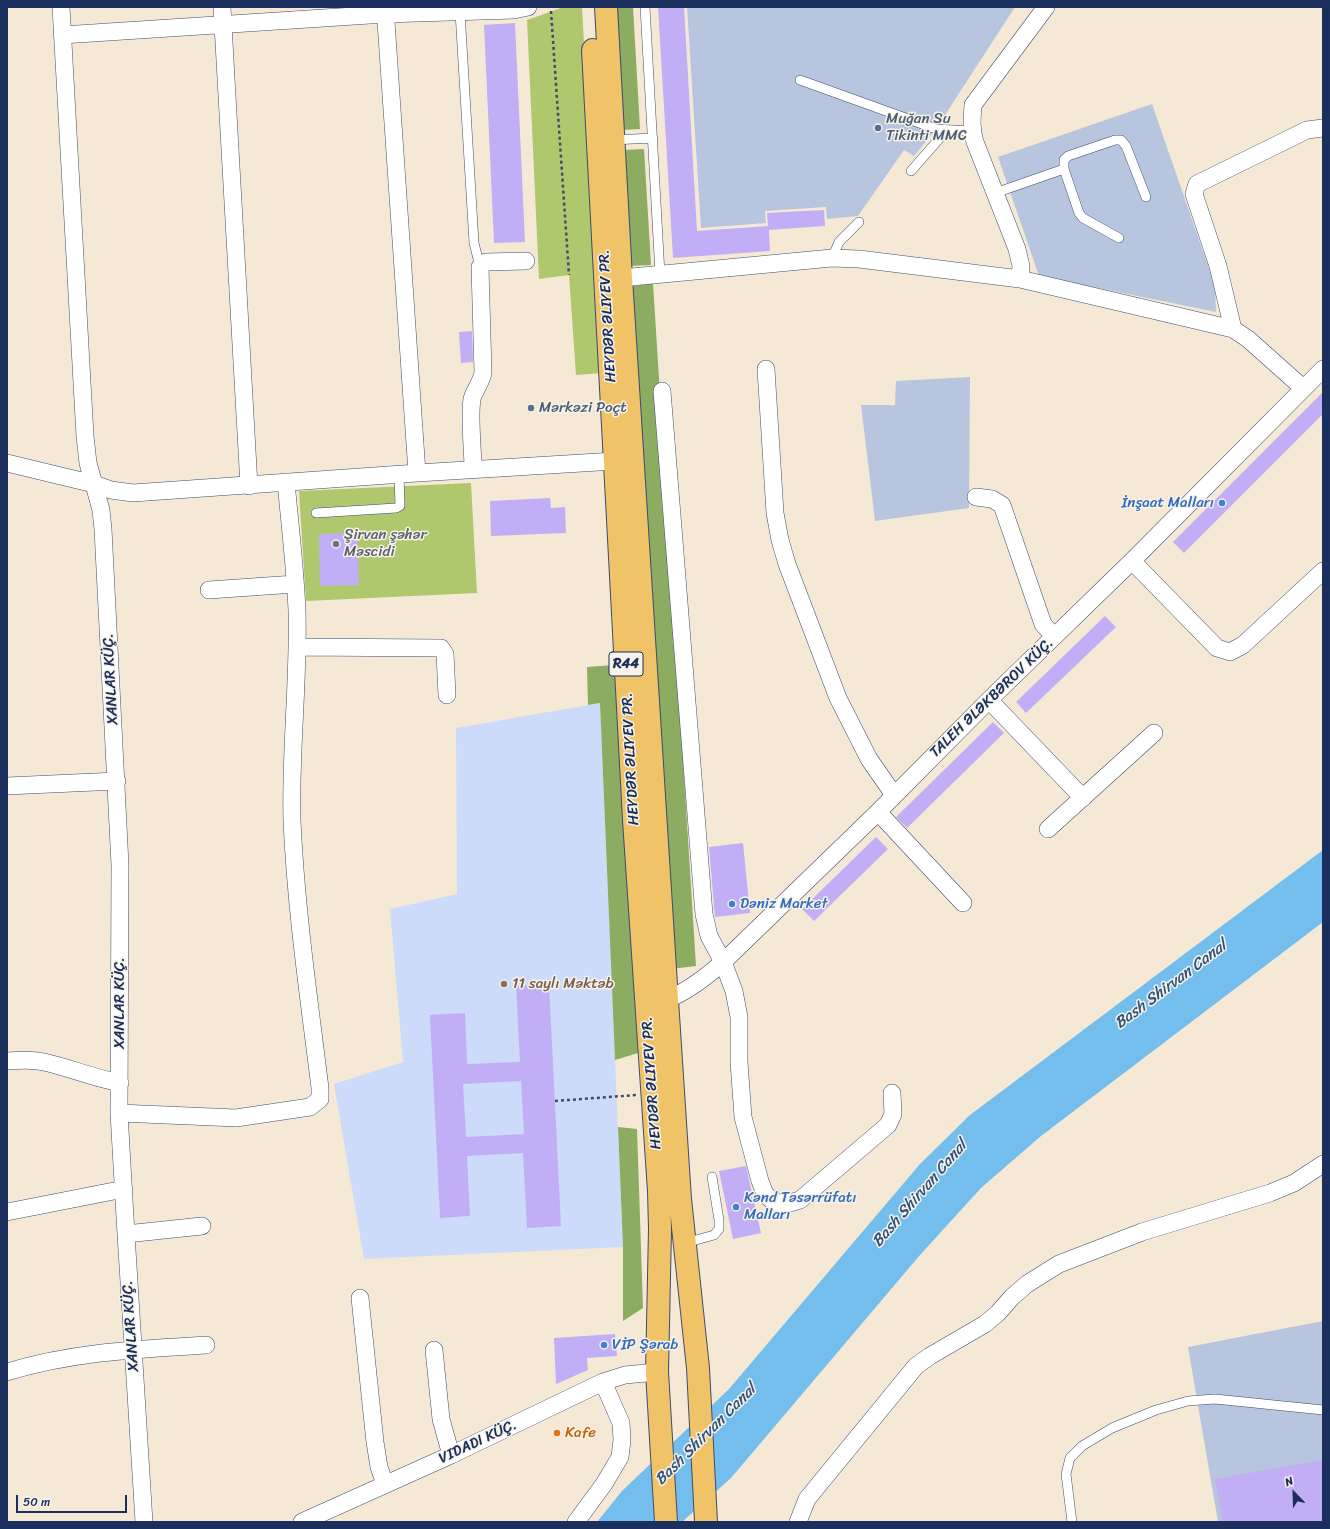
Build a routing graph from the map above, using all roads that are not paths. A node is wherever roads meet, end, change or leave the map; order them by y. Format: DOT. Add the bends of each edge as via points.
graph roads {
  1 [pos="60,7"];
  2 [pos="222,7"];
  3 [pos="528,7"];
  4 [pos="591,7"];
  5 [pos="606,7"];
  6 [pos="645,7"];
  7 [pos="1046,7"];
  8 [pos="385,10"];
  9 [pos="460,12"];
  10 [pos="223,25"];
  11 [pos="62,34"];
  12 [pos="800,80"];
  13 [pos="1323,128"];
  14 [pos="947,130"];
  15 [pos="971,131"];
  16 [pos="653,138"];
  17 [pos="614,140"];
  18 [pos="1064,169"];
  19 [pos="911,171"];
  20 [pos="995,193"];
  21 [pos="1146,197"];
  22 [pos="859,222"];
  23 [pos="1119,238"];
  24 [pos="832,258"];
  25 [pos="526,261"];
  26 [pos="480,267"];
  27 [pos="660,274"];
  28 [pos="621,278"];
  29 [pos="1020,279"];
  30 [pos="1233,329"];
  31 [pos="766,369"];
  32 [pos="1323,369"];
  33 [pos="1303,388"];
  34 [pos="662,391"];
  35 [pos="615,460"];
  36 [pos="7,463"];
  37 [pos="473,469"];
  38 [pos="417,473"];
  39 [pos="399,475"];
  40 [pos="286,482"];
  41 [pos="94,484"];
  42 [pos="250,486"];
  43 [pos="976,497"];
  44 [pos="316,513"];
  45 [pos="1132,561"];
  46 [pos="1323,571"];
  47 [pos="295,584"];
  48 [pos="209,590"];
  49 [pos="1054,637"];
  50 [pos="297,647"];
  51 [pos="447,695"];
  52 [pos="989,700"];
  53 [pos="1154,733"];
  54 [pos="117,781"];
  55 [pos="7,786"];
  56 [pos="894,795"];
  57 [pos="1083,798"];
  58 [pos="878,812"];
  59 [pos="1048,830"];
  60 [pos="963,903"];
  61 [pos="724,962"];
  62 [pos="657,1003"];
  63 [pos="7,1061"];
  64 [pos="120,1083"];
  65 [pos="892,1093"];
  66 [pos="120,1113"];
  67 [pos="1323,1164"];
  68 [pos="712,1177"];
  69 [pos="124,1189"];
  70 [pos="7,1212"];
  71 [pos="202,1226"];
  72 [pos="126,1234"];
  73 [pos="685,1243"];
  74 [pos="360,1298"];
  75 [pos="694,1318"];
  76 [pos="659,1320"];
  77 [pos="206,1345"];
  78 [pos="132,1349"];
  79 [pos="434,1350"];
  80 [pos="7,1372"];
  81 [pos="657,1372"];
  82 [pos="603,1382"];
  83 [pos="1323,1410"];
  84 [pos="450,1455"];
  85 [pos="386,1484"];
  86 [pos="144,1522"];
  87 [pos="302,1522"];
  88 [pos="576,1522"];
  89 [pos="666,1522"];
  90 [pos="706,1522"];
  91 [pos="798,1522"];
  92 [pos="1072,1522"];
  1 -- 11 [label="street, XANLAR KÜÇ."];
  2 -- 10 [label="street"];
  3 -- 9 [label="street"];
  4 -- 35 [label="main road, HEYDƏR ƏLIYEV PR. / R44"];
  5 -- 17 [label="main road, HEYDƏR ƏLIYEV PR. / R44"];
  6 -- 16 [label="lane"];
  7 -- 15 [label="street" via="973,105"];
  8 -- 9 [label="street"];
  8 -- 10 [label="street"];
  8 -- 38 [label="street"];
  9 -- 26 [label="lane" via="474,243"];
  10 -- 11 [label="street"];
  10 -- 42 [label="street"];
  11 -- 41 [label="street, XANLAR KÜÇ." via="85,436 88,463"];
  12 -- 14 [label="lane" via="936,129"];
  13 -- 30 [label="street" via="1307,130 1197,184 1194,194 1218,266"];
  14 -- 15 [label="lane"];
  14 -- 19 [label="lane"];
  15 -- 20 [label="street"];
  16 -- 17 [label="lane"];
  16 -- 27 [label="lane"];
  17 -- 28 [label="main road, HEYDƏR ƏLIYEV PR. / R44"];
  18 -- 20 [label="lane"];
  18 -- 21 [label="lane" via="1064,160 1068,156 1121,140 1126,146"];
  18 -- 23 [label="lane" via="1082,218"];
  20 -- 29 [label="street" via="1017,250 1021,266"];
  22 -- 24 [label="lane" via="839,242"];
  24 -- 27 [label="street"];
  24 -- 29 [label="street" via="859,259"];
  25 -- 26 [label="street" via="486,262"];
  26 -- 37 [label="street" via="483,373 472,398"];
  27 -- 28 [label="street"];
  28 -- 62 [label="main road, HEYDƏR ƏLIYEV PR. / R44"];
  29 -- 30 [label="street"];
  30 -- 33 [label="street" via="1248,339"];
  31 -- 56 [label="street" via="775,513 787,564 838,698 869,759"];
  32 -- 33 [label="street, TALEH ƏLƏKBƏROV KÜÇ."];
  33 -- 45 [label="street, TALEH ƏLƏKBƏROV KÜÇ."];
  34 -- 61 [label="street" via="704,914 709,936"];
  35 -- 37 [label="street"];
  35 -- 62 [label="main road, HEYDƏR ƏLIYEV PR. / R44" via="634,820"];
  36 -- 41 [label="street"];
  37 -- 38 [label="street"];
  38 -- 39 [label="street"];
  39 -- 40 [label="street"];
  39 -- 44 [label="lane" via="400,506 396,508"];
  40 -- 42 [label="street"];
  40 -- 47 [label="street"];
  41 -- 42 [label="street" via="111,490 133,493"];
  41 -- 54 [label="street, XANLAR KÜÇ." via="103,529"];
  43 -- 49 [label="street" via="1002,505 1043,624"];
  45 -- 46 [label="street" via="1217,648 1230,652 1244,645"];
  45 -- 49 [label="street, TALEH ƏLƏKBƏROV KÜÇ."];
  47 -- 48 [label="street"];
  47 -- 50 [label="street"];
  49 -- 52 [label="street, TALEH ƏLƏKBƏROV KÜÇ."];
  50 -- 51 [label="street" via="441,648 445,654"];
  50 -- 66 [label="street" via="292,745 292,819 296,887 320,1099 310,1107 236,1118"];
  52 -- 56 [label="street, TALEH ƏLƏKBƏROV KÜÇ."];
  52 -- 57 [label="street"];
  53 -- 57 [label="street"];
  54 -- 55 [label="street"];
  54 -- 64 [label="street, XANLAR KÜÇ." via="120,865"];
  56 -- 58 [label="street, TALEH ƏLƏKBƏROV KÜÇ."];
  57 -- 59 [label="street"];
  58 -- 60 [label="street"];
  58 -- 61 [label="street, TALEH ƏLƏKBƏROV KÜÇ."];
  61 -- 62 [label="street, TALEH ƏLƏKBƏROV KÜÇ." via="693,986"];
  61 -- 65 [label="street" via="734,991 739,1017 739,1062 744,1117 760,1181 765,1194 774,1202 786,1204 800,1200 888,1125 893,1114"];
  62 -- 73 [label="main road, HEYDƏR ƏLIYEV PR. / R44"];
  62 -- 76 [label="main road, HEYDƏR ƏLIYEV PR. / R44" via="652,1094 660,1229"];
  63 -- 64 [label="street" via="44,1061"];
  64 -- 66 [label="street, XANLAR KÜÇ."];
  66 -- 69 [label="street, XANLAR KÜÇ."];
  67 -- 91 [label="street" via="1294,1183 1270,1194 1142,1232 1096,1249 1059,1264 1027,1284 985,1324 916,1366 807,1499"];
  68 -- 73 [label="lane" via="719,1229 714,1235"];
  69 -- 70 [label="street"];
  69 -- 72 [label="street, XANLAR KÜÇ."];
  71 -- 72 [label="street"];
  72 -- 78 [label="street, XANLAR KÜÇ."];
  73 -- 75 [label="main road, HEYDƏR ƏLIYEV PR. / R44"];
  74 -- 85 [label="street" via="375,1442 379,1467"];
  75 -- 76 [label="main road"];
  75 -- 90 [label="main road, HEYDƏR ƏLIYEV PR."];
  76 -- 81 [label="main road, HEYDƏR ƏLIYEV PR."];
  77 -- 78 [label="street"];
  78 -- 80 [label="street" via="62,1358"];
  78 -- 86 [label="street, XANLAR KÜÇ."];
  79 -- 84 [label="street" via="441,1419"];
  81 -- 82 [label="street, VIDADI KÜÇ." via="625,1375"];
  81 -- 89 [label="main road, HEYDƏR ƏLIYEV PR."];
  82 -- 84 [label="street, VIDADI KÜÇ."];
  82 -- 88 [label="street" via="621,1423 620,1457"];
  83 -- 92 [label="lane" via="1215,1399 1188,1401 1156,1410 1112,1428 1082,1446 1070,1458 1066,1474"];
  84 -- 85 [label="street, VIDADI KÜÇ."];
  85 -- 87 [label="street, VIDADI KÜÇ."];
}
